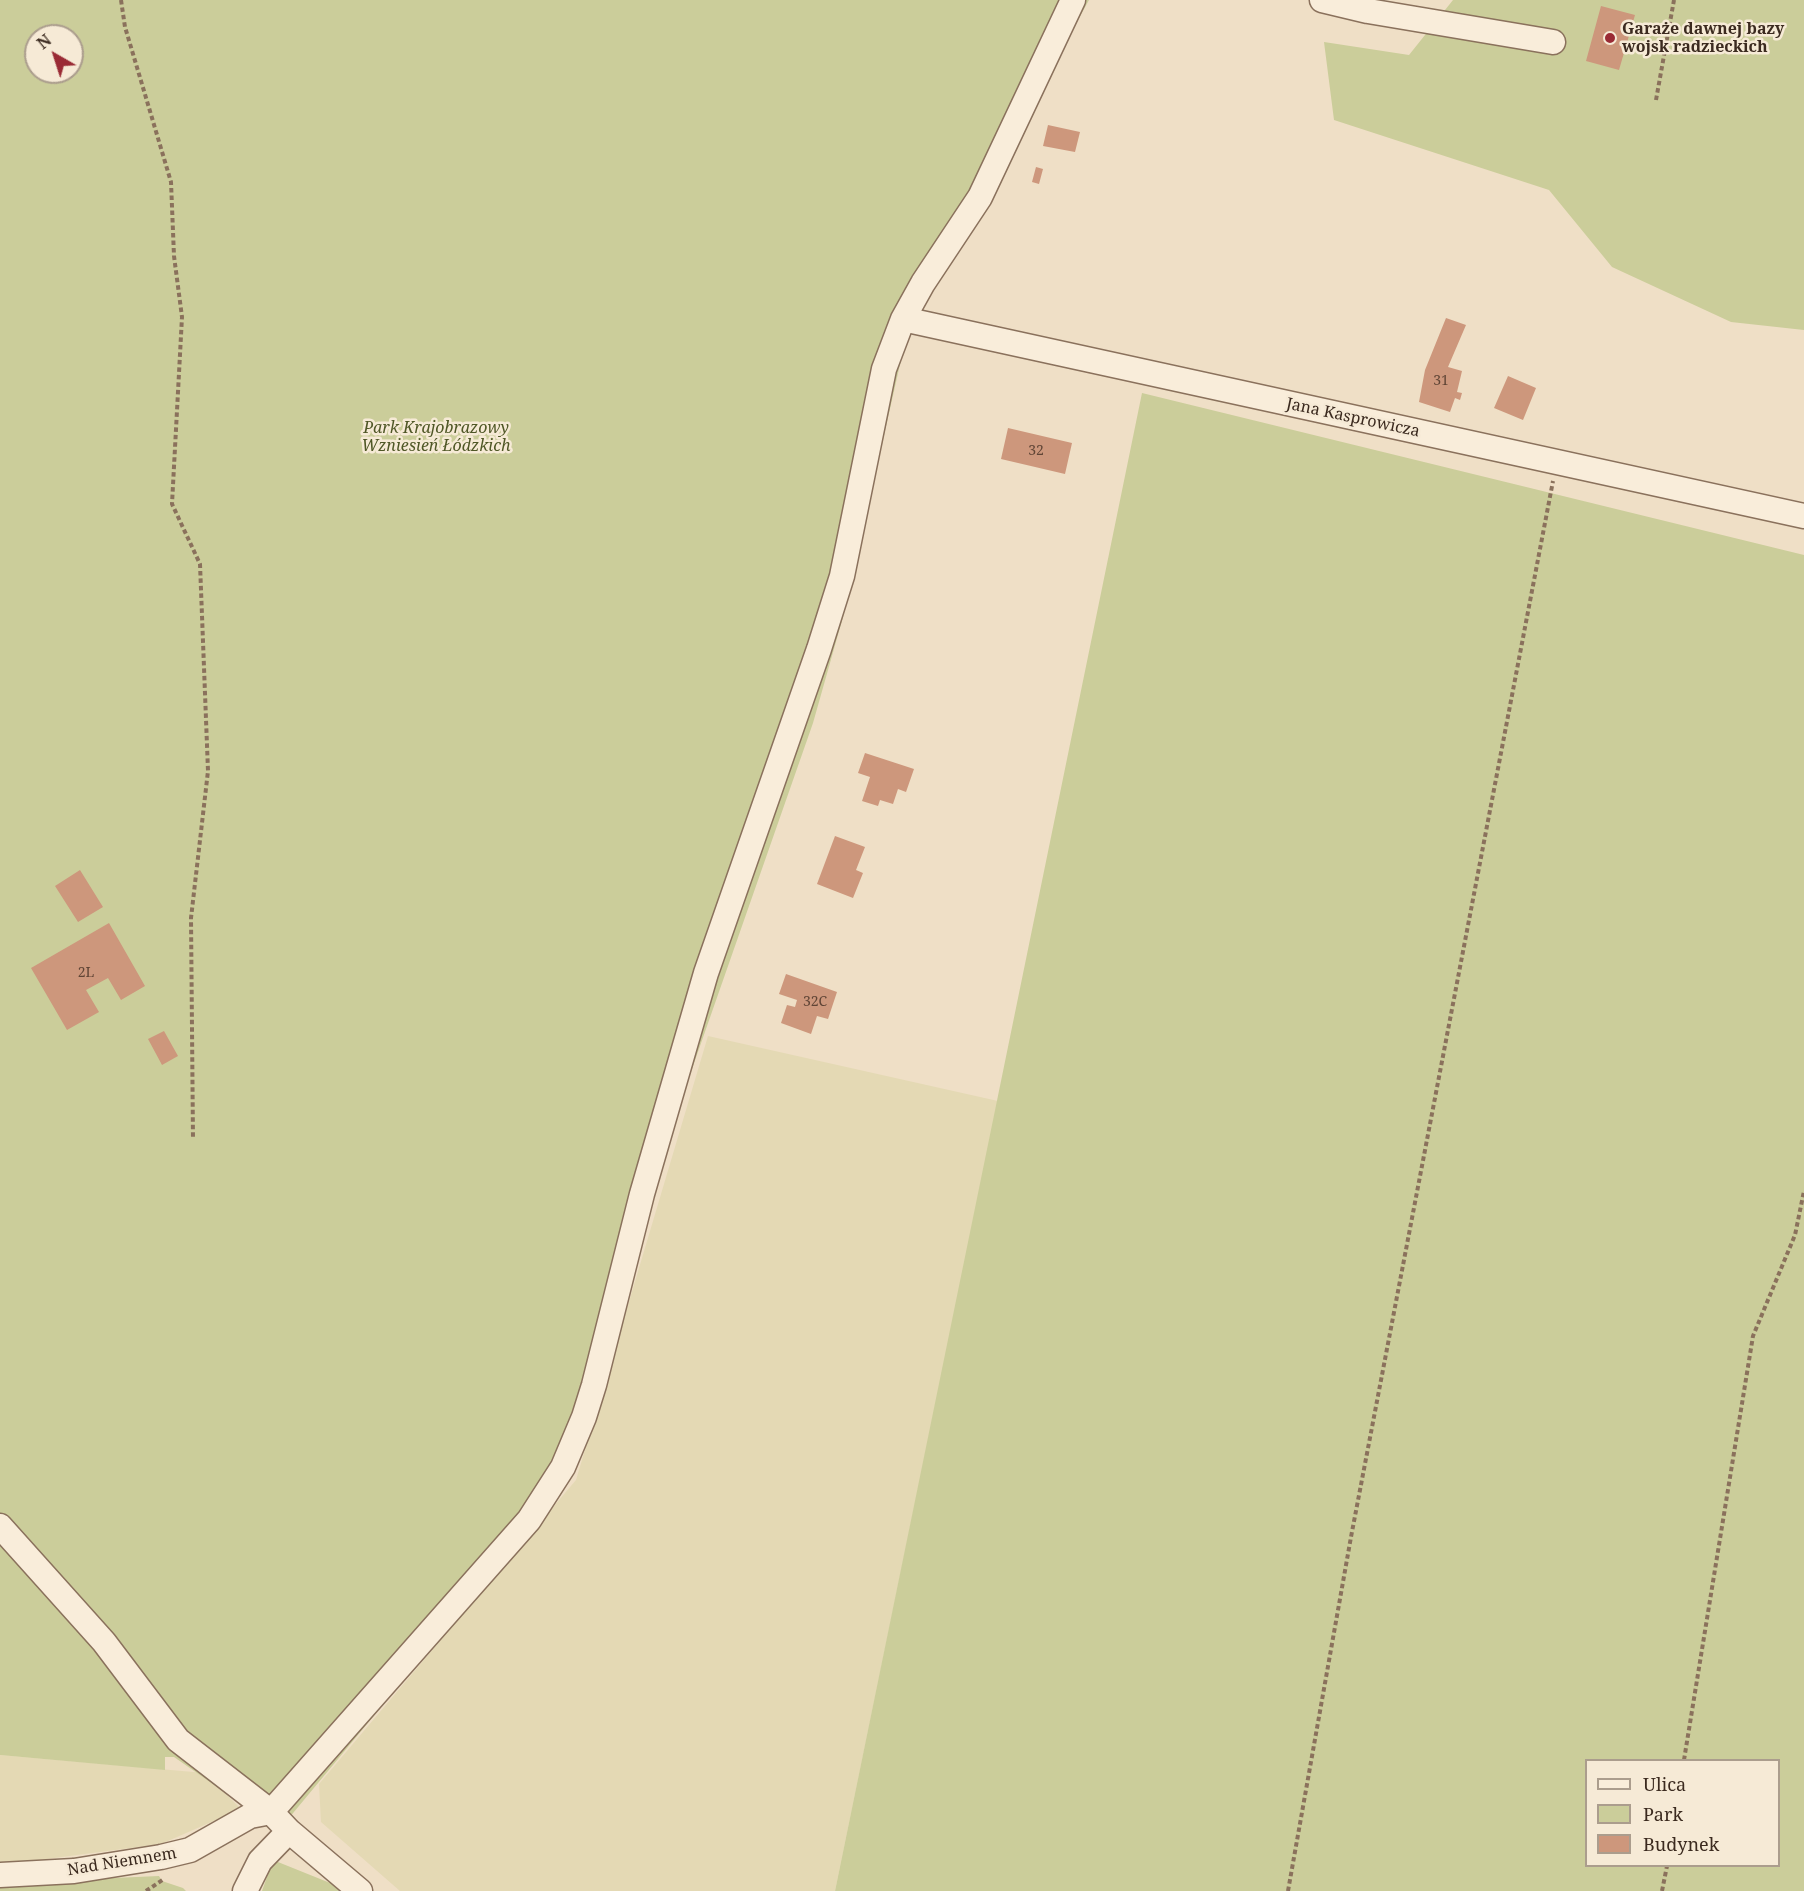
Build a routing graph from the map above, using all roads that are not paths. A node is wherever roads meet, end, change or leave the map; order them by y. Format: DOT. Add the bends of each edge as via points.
graph roads {
  1 [pos="1073,0"];
  2 [pos="1323,0"];
  3 [pos="1553,42"];
  4 [pos="903,319"];
  5 [pos="1804,516"];
  6 [pos="0,1526"];
  7 [pos="271,1812"];
  8 [pos="289,1831"];
  9 [pos="0,1875"];
  10 [pos="245,1891"];
  11 [pos="360,1891"];
  1 -- 4 [label="street" via="980,196"];
  2 -- 3 [label="street"];
  4 -- 5 [label="street, Jana Kasprowicza"];
  4 -- 7 [label="street" via="884,369 842,576 706,973 642,1194 584,1417 563,1467 529,1520"];
  6 -- 7 [label="street" via="104,1642 178,1740"];
  7 -- 8 [label="street"];
  7 -- 9 [label="street, Nad Niemnem" via="250,1816 190,1850 161,1857 74,1871"];
  8 -- 10 [label="street" via="260,1861"];
  8 -- 11 [label="street"];
}
